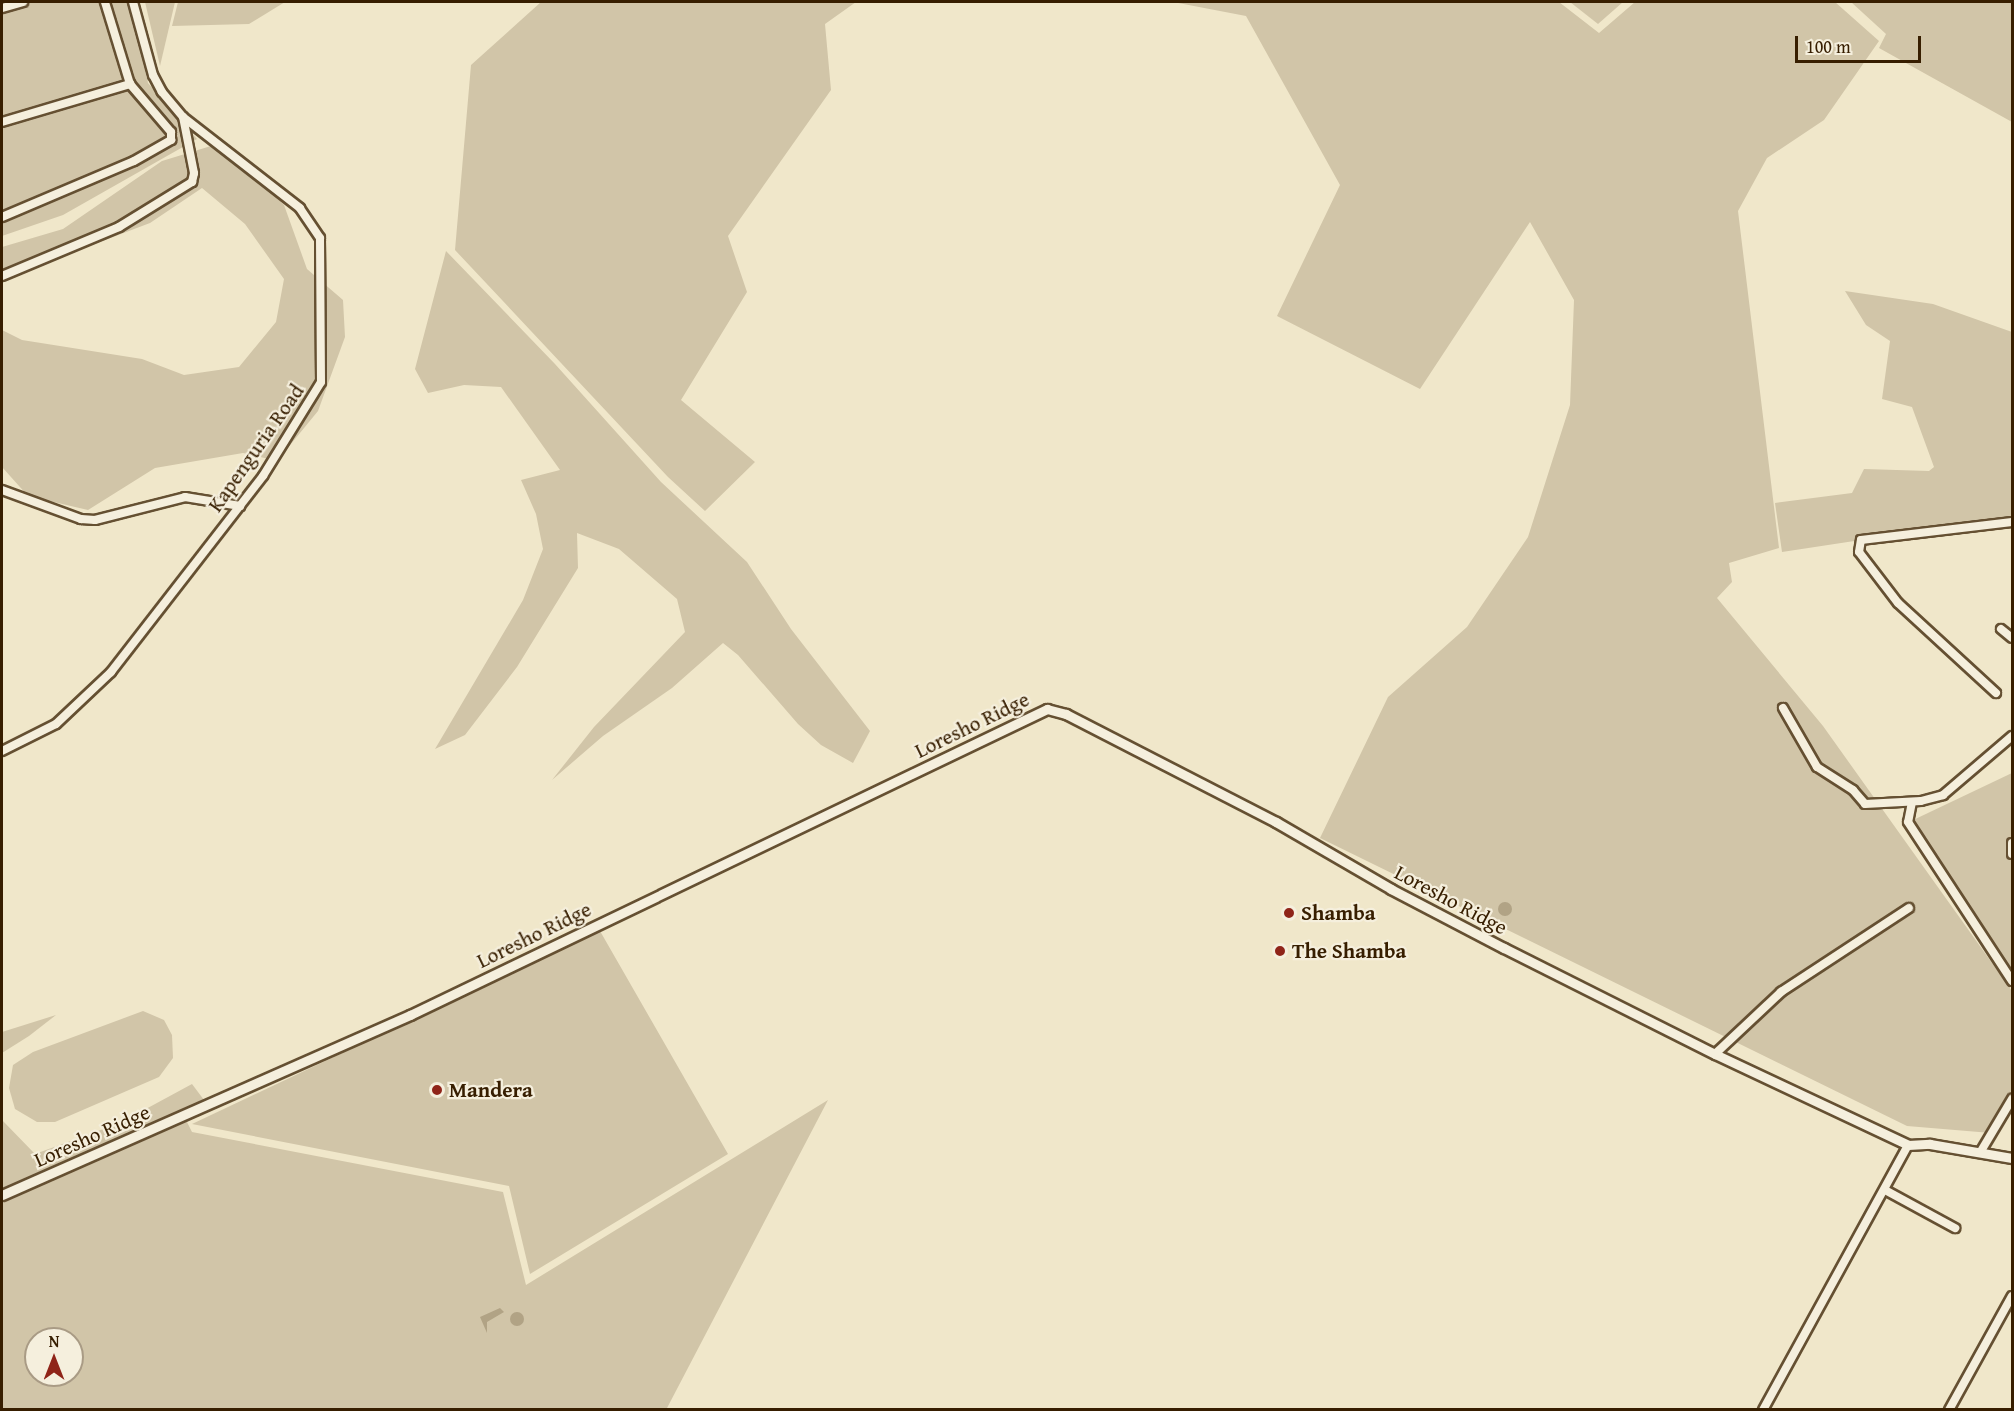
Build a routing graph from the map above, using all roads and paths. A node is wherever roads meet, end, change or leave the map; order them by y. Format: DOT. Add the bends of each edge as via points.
graph roads {
  1 [pos="23,2"];
  2 [pos="105,2"];
  3 [pos="133,2"];
  4 [pos="2,8"];
  5 [pos="130,84"];
  6 [pos="183,117"];
  7 [pos="2,122"];
  8 [pos="2,217"];
  9 [pos="2,276"];
  10 [pos="2,490"];
  11 [pos="240,506"];
  12 [pos="2013,522"];
  13 [pos="2001,629"];
  14 [pos="2013,638"];
  15 [pos="1996,693"];
  16 [pos="1783,708"];
  17 [pos="2013,736"];
  18 [pos="2,752"];
  19 [pos="1912,802"];
  20 [pos="2013,843"];
  21 [pos="2013,854"];
  22 [pos="1909,908"];
  23 [pos="2013,981"];
  24 [pos="1714,1054"];
  25 [pos="2013,1099"];
  26 [pos="1908,1145"];
  27 [pos="1981,1151"];
  28 [pos="2013,1158"];
  29 [pos="1885,1190"];
  30 [pos="2,1195"];
  31 [pos="1955,1228"];
  32 [pos="2013,1296"];
  33 [pos="1763,1410"];
  34 [pos="1949,1410"];
  1 -- 4 [label="street"];
  2 -- 5 [label="street"];
  3 -- 6 [label="street, Kapenguria Road" via="153,75"];
  5 -- 7 [label="street"];
  5 -- 8 [label="street" via="171,132 171,140 125,165"];
  6 -- 9 [label="street" via="194,172 192,182 119,227"];
  6 -- 11 [label="street, Kapenguria Road" via="300,208 320,238 319,389"];
  10 -- 11 [label="street" via="81,519 95,520 185,497"];
  11 -- 18 [label="street, Kapenguria Road" via="111,672 56,724"];
  12 -- 15 [label="street" via="1870,538 1861,540 1860,546 1860,552 1898,603"];
  13 -- 14 [label="street"];
  16 -- 19 [label="street" via="1817,766 1853,790 1865,804"];
  17 -- 19 [label="street" via="1943,795"];
  19 -- 23 [label="street" via="1908,822"];
  20 -- 21 [label="street"];
  22 -- 24 [label="street" via="1781,992"];
  24 -- 26 [label="street, Loresho Ridge"];
  24 -- 30 [label="street, Loresho Ridge" via="1391,889 1223,795 1066,714 1047,709 410,1015"];
  25 -- 27 [label="street"];
  26 -- 27 [label="street, Loresho Ridge"];
  26 -- 29 [label="street"];
  27 -- 28 [label="street, Loresho Ridge"];
  29 -- 31 [label="street"];
  29 -- 33 [label="street"];
  32 -- 34 [label="street"];
}
